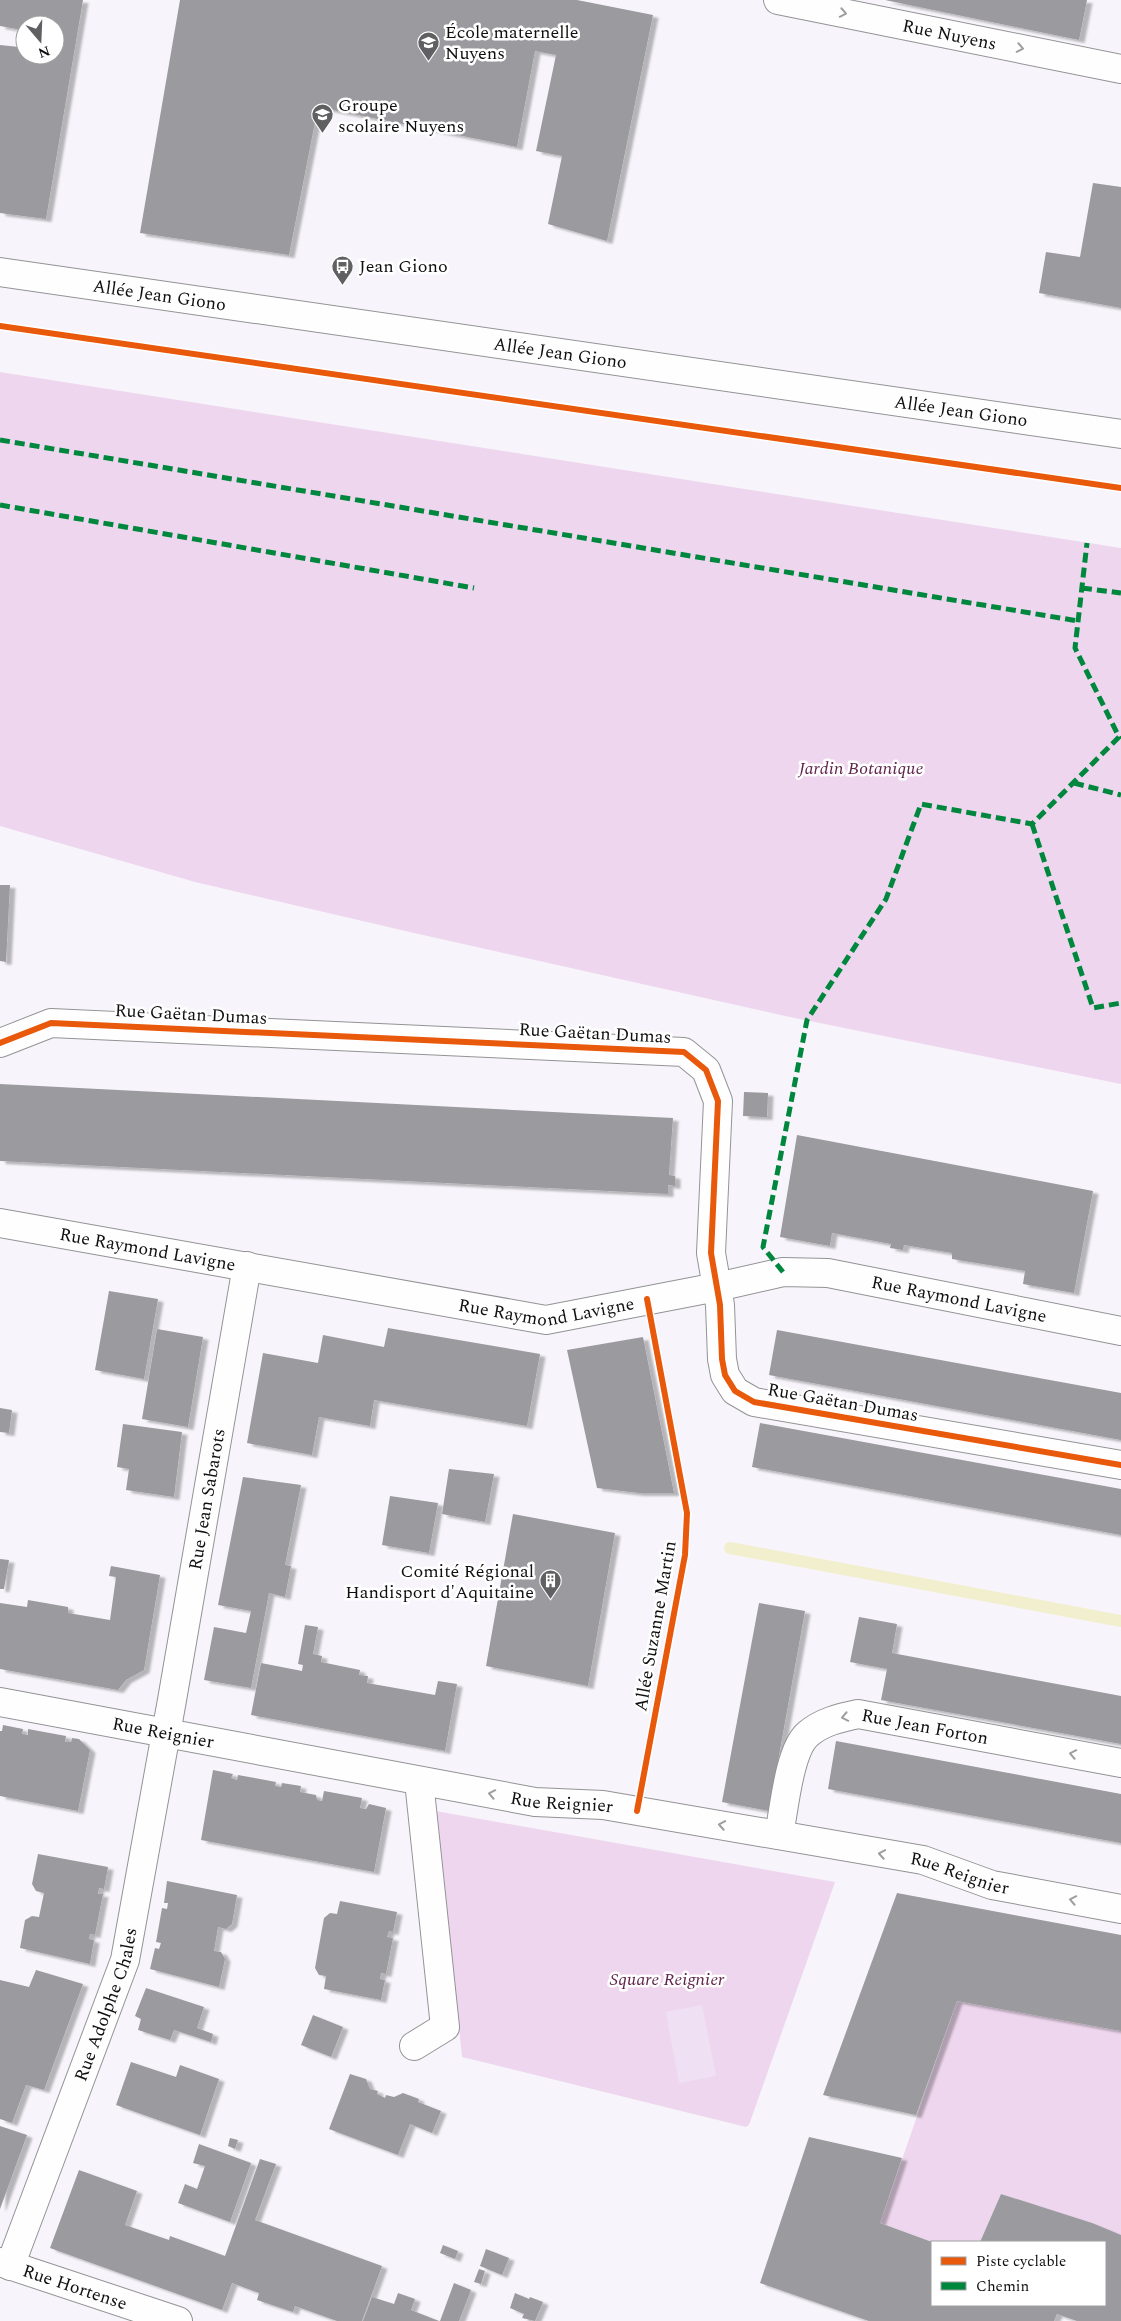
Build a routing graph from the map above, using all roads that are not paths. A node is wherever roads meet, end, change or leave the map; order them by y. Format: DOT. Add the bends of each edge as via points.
graph roads {
  1 [pos="781,0"];
  2 [pos="1121,68"];
  3 [pos="0,272"];
  4 [pos="1121,434"];
  5 [pos="0,1043"];
  6 [pos="0,1223"];
  7 [pos="246,1266"];
  8 [pos="717,1287"];
  9 [pos="1121,1331"];
  10 [pos="1121,1466"];
  11 [pos="0,1702"];
  12 [pos="166,1733"];
  13 [pos="1121,1763"];
  14 [pos="419,1781"];
  15 [pos="779,1835"];
  16 [pos="1121,1909"];
  17 [pos="414,2046"];
  18 [pos="5,2264"];
  19 [pos="178,2321"];
  1 -- 2 [label="street, Rue Nuyens, one-way"];
  3 -- 4 [label="street, Allée Jean Giono"];
  5 -- 8 [label="street, Rue Gaëtan Dumas" via="51,1023 684,1052 706,1070 718,1100 710,1253"];
  6 -- 7 [label="street, Rue Raymond Lavigne"];
  7 -- 8 [label="street, Rue Raymond Lavigne" via="546,1320"];
  7 -- 12 [label="street, Rue Jean Sabarots"];
  8 -- 9 [label="street, Rue Raymond Lavigne" via="783,1272 828,1273"];
  8 -- 10 [label="street, Rue Gaëtan Dumas" via="725,1375 735,1391 754,1402"];
  11 -- 12 [label="street, Rue Reignier"];
  12 -- 14 [label="street, Rue Reignier"];
  12 -- 18 [label="street, Rue Adolphe Chales" via="125,1960"];
  13 -- 15 [label="street, Rue Jean Forton, one-way" via="858,1714 832,1719 806,1735 794,1757"];
  15 -- 14 [label="street, Rue Reignier, one-way" via="603,1805 535,1802"];
  14 -- 17 [label="street" via="446,2027"];
  16 -- 15 [label="street, Rue Reignier, one-way" via="992,1885 923,1860"];
  18 -- 19 [label="street, Rue Hortense"];
}
